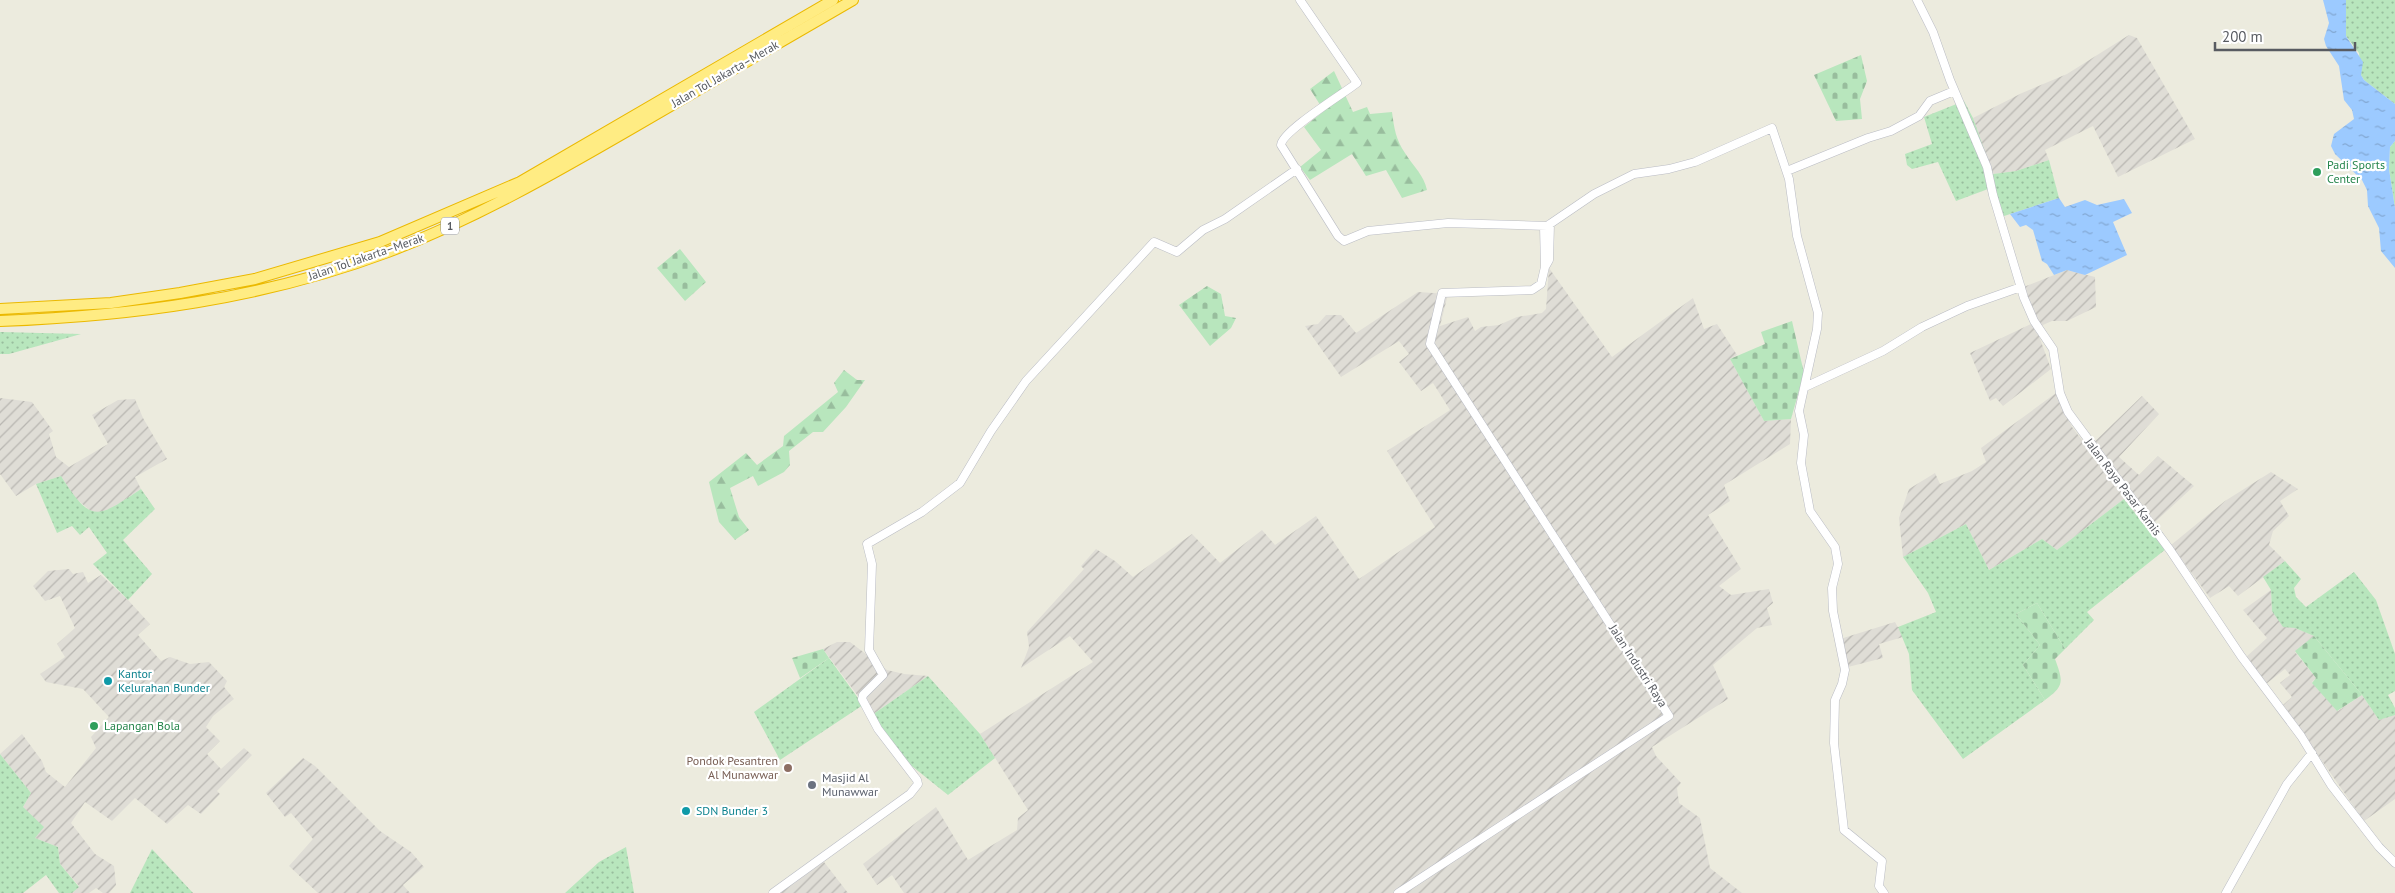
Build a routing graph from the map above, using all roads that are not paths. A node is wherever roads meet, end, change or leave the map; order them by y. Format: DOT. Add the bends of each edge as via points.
graph roads {
  1 [pos="833,0"];
  2 [pos="854,0"];
  3 [pos="1300,0"];
  4 [pos="1917,0"];
  5 [pos="1954,91"];
  6 [pos="1297,169"];
  7 [pos="1787,172"];
  8 [pos="1547,225"];
  9 [pos="2021,287"];
  10 [pos="0,309"];
  11 [pos="0,321"];
  12 [pos="1805,388"];
  13 [pos="2312,753"];
  14 [pos="2395,863"];
  15 [pos="773,893"];
  16 [pos="1398,893"];
  17 [pos="1884,893"];
  18 [pos="2226,893"];
  1 -- 10 [label="highway, Jalan Tol Jakarta–Merak / 1" via="520,182 380,242 255,278 180,293 111,303"];
  2 -- 11 [label="highway, Jalan Tol Jakarta–Merak / 1" via="524,191 386,252 264,290 183,305 108,315"];
  3 -- 6 [label="street" via="1357,83 1282,139 1281,144"];
  4 -- 5 [label="street, Jalan Raya Pasar Kamis" via="1933,32"];
  5 -- 7 [label="street" via="1929,102 1919,116 1891,131"];
  5 -- 9 [label="street, Jalan Raya Pasar Kamis" via="1987,167"];
  6 -- 8 [label="street" via="1344,241 1368,231 1448,223"];
  6 -- 15 [label="street" via="1225,219 1203,230 1177,252 1154,242 1026,380 960,483 922,512 867,544 872,564 869,650 883,675 862,699 878,729 918,784 910,794"];
  7 -- 8 [label="street" via="1772,128 1695,162 1634,174 1594,194"];
  7 -- 12 [label="street" via="1796,236 1818,313"];
  8 -- 16 [label="street, Jalan Industri Raya" via="1542,284 1532,290 1442,293 1430,344 1669,716"];
  9 -- 12 [label="street" via="1929,323 1883,351"];
  9 -- 13 [label="street, Jalan Raya Pasar Kamis" via="2034,321 2053,349 2060,393 2068,412 2170,550 2241,656"];
  12 -- 17 [label="street" via="1799,411 1804,435 1802,472 1810,511 1832,542 1838,564 1832,588 1833,611 1845,670 1835,700 1834,743 1844,830 1882,861 1879,886"];
  13 -- 14 [label="street, Jalan Raya Pasar Kamis" via="2370,836"];
  13 -- 18 [label="street" via="2287,784"];
}
